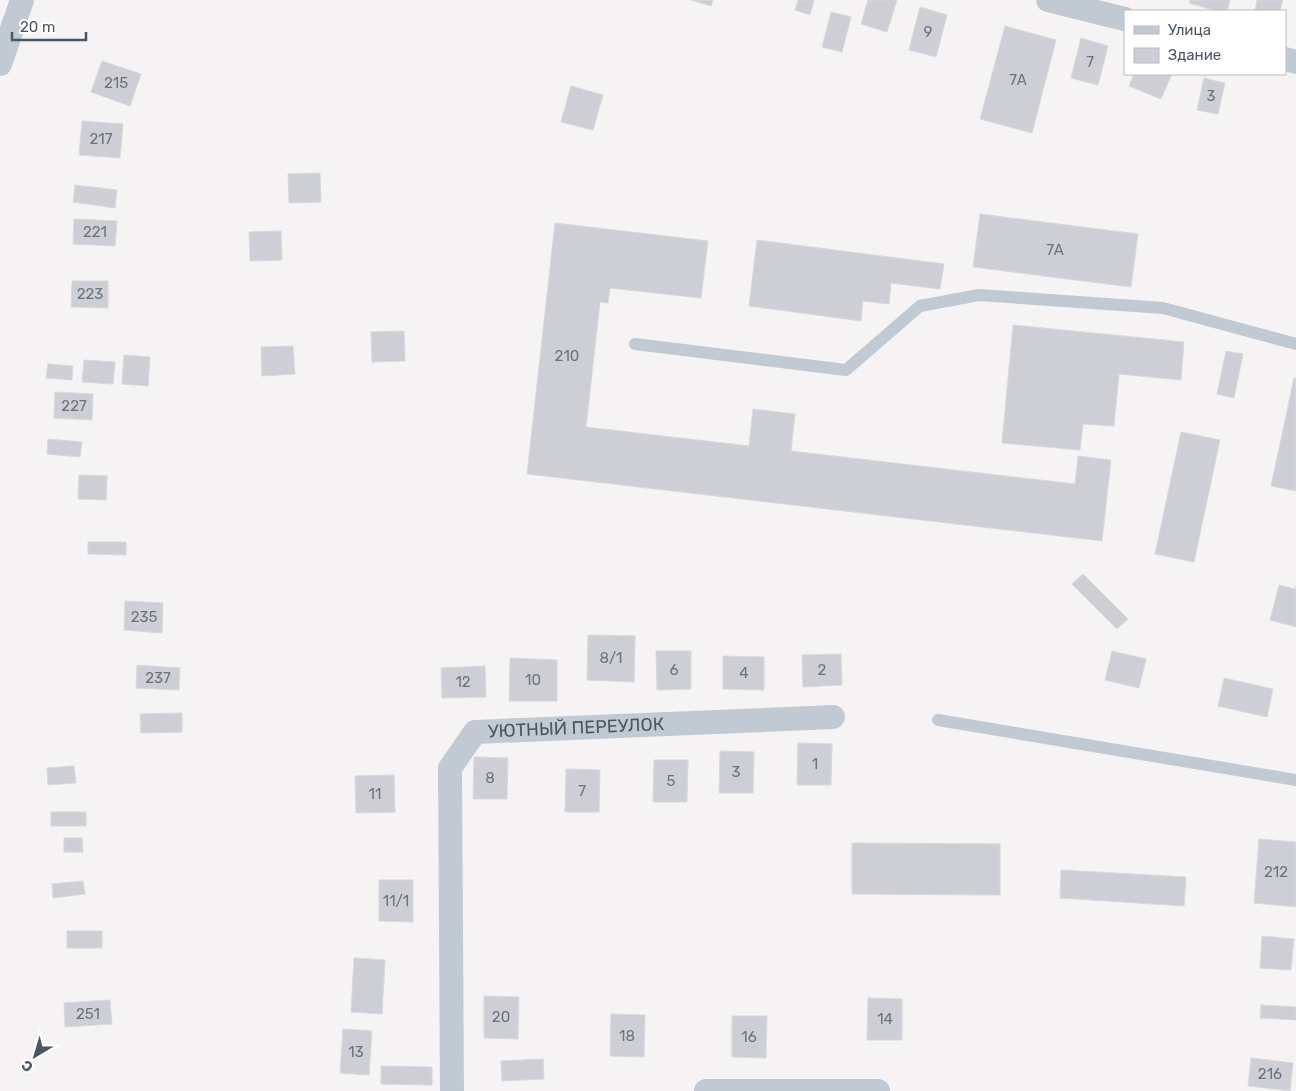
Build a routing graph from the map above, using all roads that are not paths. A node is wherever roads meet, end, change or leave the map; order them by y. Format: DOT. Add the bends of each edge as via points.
graph roads {
  1 [pos="22,0"];
  2 [pos="1048,0"];
  3 [pos="1124,19"];
  4 [pos="0,64"];
  5 [pos="635,344"];
  6 [pos="1296,344"];
  7 [pos="833,717"];
  8 [pos="938,720"];
  9 [pos="1296,780"];
  10 [pos="452,1091"];
  11 [pos="706,1091"];
  12 [pos="878,1091"];
  1 -- 4 [label="street"];
  2 -- 3 [label="street"];
  5 -- 6 [label="lane" via="846,370 920,306 979,295 1163,308"];
  7 -- 10 [label="street, УЮТНЫЙ ПЕРЕУЛОК" via="475,732 450,768"];
  8 -- 9 [label="lane"];
  11 -- 12 [label="street"];
}
